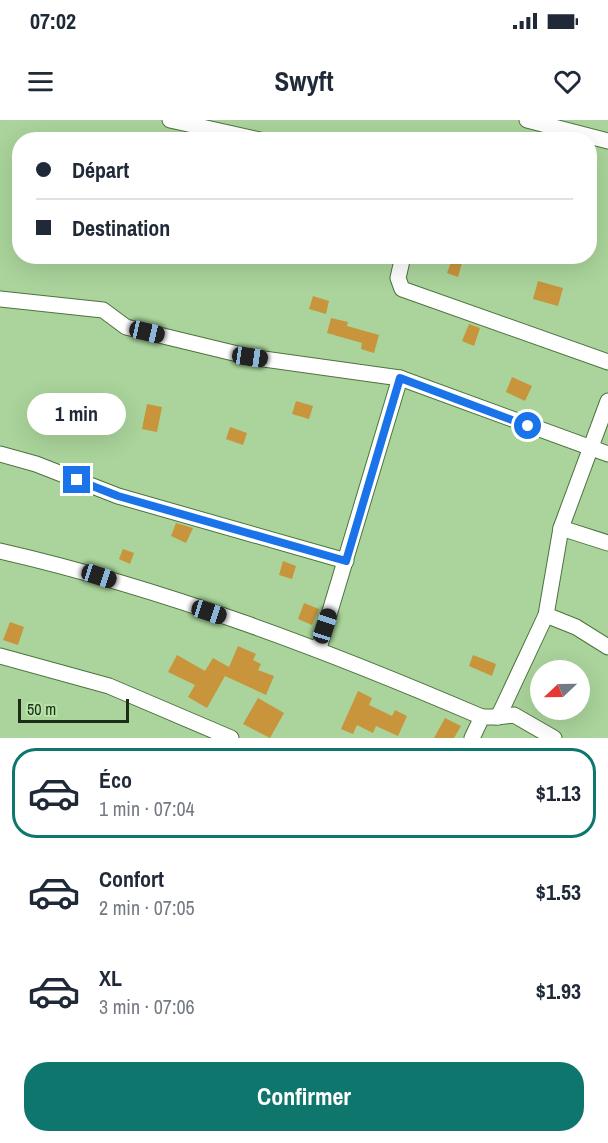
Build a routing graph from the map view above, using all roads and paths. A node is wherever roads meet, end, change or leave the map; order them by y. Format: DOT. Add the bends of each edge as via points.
graph roads {
  1 [pos="170,120"];
  2 [pos="527,120"];
  3 [pos="224,132"];
  4 [pos="573,132"];
  5 [pos="401,264"];
  6 [pos="0,299"];
  7 [pos="608,362"];
  8 [pos="400,378"];
  9 [pos="608,401"];
  10 [pos="591,450"];
  11 [pos="0,454"];
  12 [pos="608,454"];
  13 [pos="561,528"];
  14 [pos="608,543"];
  15 [pos="0,551"];
  16 [pos="346,561"];
  17 [pos="546,615"];
  18 [pos="608,647"];
  19 [pos="319,648"];
  20 [pos="0,656"];
  21 [pos="489,717"];
  22 [pos="231,738"];
  23 [pos="472,738"];
  24 [pos="554,738"];
  1 -- 3 [label="street"];
  2 -- 4 [label="street"];
  5 -- 7 [label="street" via="398,278 402,289"];
  6 -- 8 [label="street" via="103,310 126,327 250,357"];
  8 -- 10 [label="street"];
  8 -- 16 [label="street"];
  9 -- 10 [label="street"];
  10 -- 12 [label="street"];
  10 -- 13 [label="street"];
  11 -- 16 [label="street" via="118,496"];
  13 -- 14 [label="street"];
  13 -- 17 [label="street"];
  15 -- 19 [label="street" via="77,568"];
  16 -- 19 [label="street"];
  17 -- 18 [label="street" via="576,627"];
  17 -- 21 [label="street" via="511,693"];
  19 -- 21 [label="street"];
  20 -- 22 [label="street" via="109,686"];
  21 -- 23 [label="street"];
  21 -- 24 [label="street" via="514,715"];
}
